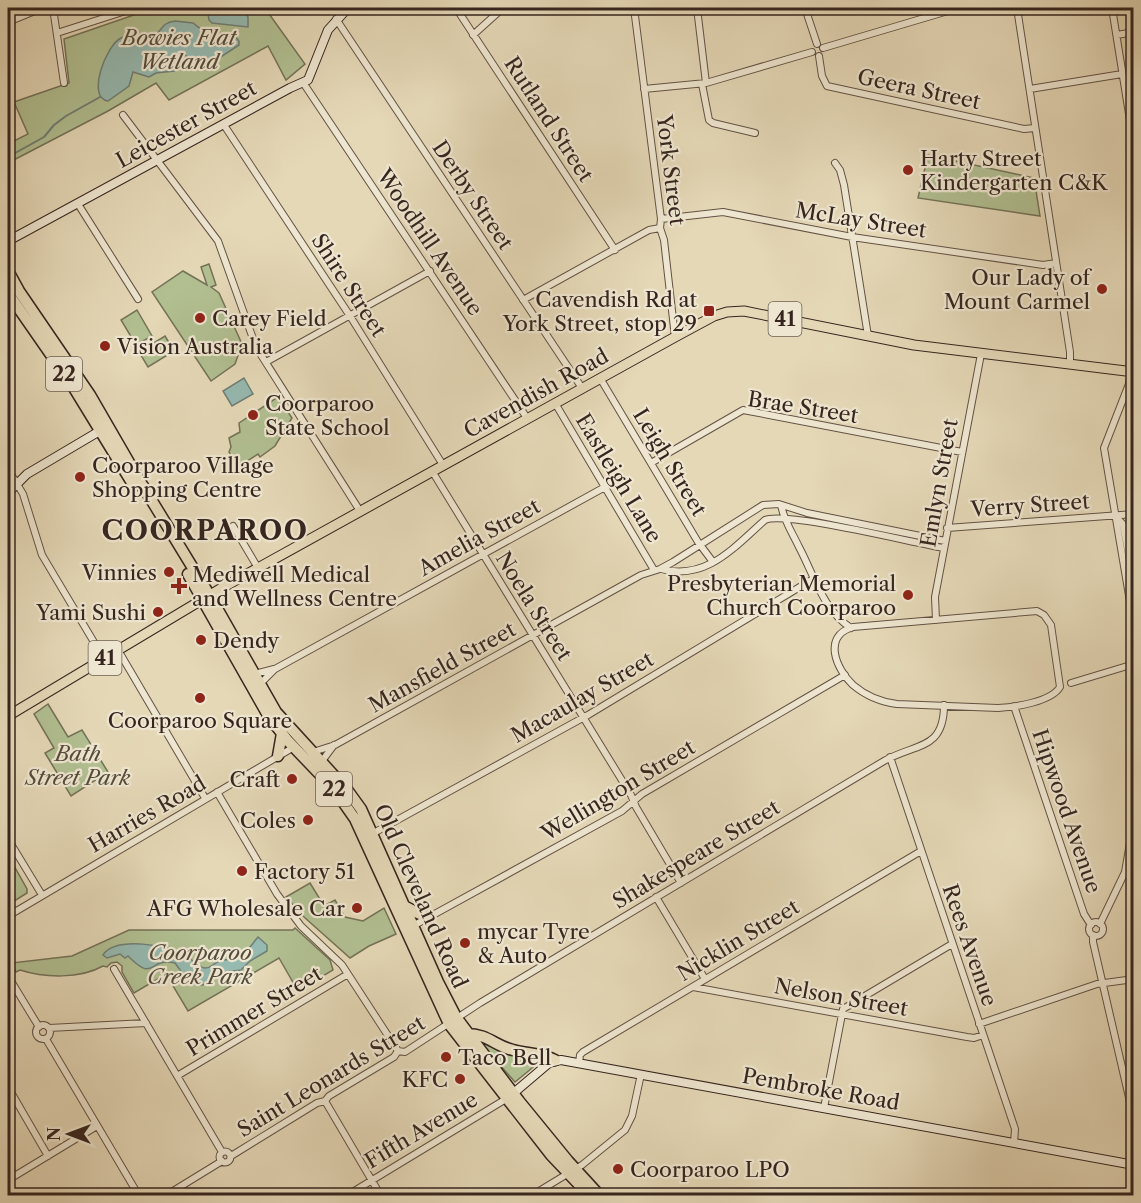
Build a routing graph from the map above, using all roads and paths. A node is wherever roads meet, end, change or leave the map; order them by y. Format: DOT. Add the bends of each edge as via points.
graph roads {
  1 [pos="42,8"];
  2 [pos="52,8"];
  3 [pos="135,8"];
  4 [pos="348,8"];
  5 [pos="456,8"];
  6 [pos="503,8"];
  7 [pos="634,8"];
  8 [pos="697,8"];
  9 [pos="805,8"];
  10 [pos="958,8"];
  11 [pos="1017,8"];
  12 [pos="1112,8"];
  13 [pos="336,19"];
  14 [pos="8,22"];
  15 [pos="1134,32"];
  16 [pos="57,33"];
  17 [pos="473,35"];
  18 [pos="1117,35"];
  19 [pos="817,44"];
  20 [pos="823,48"];
  21 [pos="812,52"];
  22 [pos="819,56"];
  23 [pos="1122,74"];
  24 [pos="63,83"];
  25 [pos="304,84"];
  26 [pos="704,84"];
  27 [pos="644,88"];
  28 [pos="1030,89"];
  29 [pos="123,115"];
  30 [pos="224,125"];
  31 [pos="1035,128"];
  32 [pos="1132,128"];
  33 [pos="755,133"];
  34 [pos="1134,145"];
  35 [pos="157,161"];
  36 [pos="836,163"];
  37 [pos="78,204"];
  38 [pos="661,219"];
  39 [pos="660,228"];
  40 [pos="852,237"];
  41 [pos="8,241"];
  42 [pos="615,250"];
  43 [pos="1056,263"];
  44 [pos="8,271"];
  45 [pos="430,272"];
  46 [pos="8,293"];
  47 [pos="138,299"];
  48 [pos="523,300"];
  49 [pos="350,316"];
  50 [pos="868,336"];
  51 [pos="675,337"];
  52 [pos="981,354"];
  53 [pos="266,362"];
  54 [pos="1070,365"];
  55 [pos="1132,372"];
  56 [pos="600,378"];
  57 [pos="582,388"];
  58 [pos="555,403"];
  59 [pos="528,418"];
  60 [pos="105,429"];
  61 [pos="962,452"];
  62 [pos="651,463"];
  63 [pos="443,465"];
  64 [pos="8,469"];
  65 [pos="432,471"];
  66 [pos="17,483"];
  67 [pos="605,487"];
  68 [pos="8,493"];
  69 [pos="781,505"];
  70 [pos="360,511"];
  71 [pos="1134,514"];
  72 [pos="1115,515"];
  73 [pos="784,519"];
  74 [pos="233,526"];
  75 [pos="947,528"];
  76 [pos="945,544"];
  77 [pos="700,545"];
  78 [pos="483,554"];
  79 [pos="713,562"];
  80 [pos="258,568"];
  81 [pos="657,569"];
  82 [pos="813,579"];
  83 [pos="1134,585"];
  84 [pos="207,598"];
  85 [pos="1132,605"];
  86 [pos="936,620"];
  87 [pos="1134,625"];
  88 [pos="851,628"];
  89 [pos="533,635"];
  90 [pos="118,650"];
  91 [pos="104,659"];
  92 [pos="1134,664"];
  93 [pos="275,669"];
  94 [pos="254,674"];
  95 [pos="845,675"];
  96 [pos="1071,683"];
  97 [pos="260,685"];
  98 [pos="944,705"];
  99 [pos="1014,706"];
  100 [pos="8,715"];
  101 [pos="583,717"];
  102 [pos="282,734"];
  103 [pos="298,744"];
  104 [pos="335,745"];
  105 [pos="313,752"];
  106 [pos="278,756"];
  107 [pos="890,758"];
  108 [pos="322,761"];
  109 [pos="217,792"];
  110 [pos="205,798"];
  111 [pos="634,802"];
  112 [pos="1134,820"];
  113 [pos="369,836"];
  114 [pos="8,839"];
  115 [pos="1132,844"];
  116 [pos="921,851"];
  117 [pos="681,883"];
  118 [pos="42,895"];
  119 [pos="656,897"];
  120 [pos="406,907"];
  121 [pos="8,916"];
  122 [pos="429,918"];
  123 [pos="1100,924"];
  124 [pos="1091,925"];
  125 [pos="410,927"];
  126 [pos="1093,935"];
  127 [pos="952,944"];
  128 [pos="114,969"];
  129 [pos="348,974"];
  130 [pos="8,976"];
  131 [pos="705,979"];
  132 [pos="1134,979"];
  133 [pos="1102,982"];
  134 [pos="693,987"];
  135 [pos="841,1014"];
  136 [pos="452,1021"];
  137 [pos="146,1023"];
  138 [pos="979,1024"];
  139 [pos="39,1027"];
  140 [pos="49,1028"];
  141 [pos="467,1034"];
  142 [pos="983,1035"];
  143 [pos="46,1039"];
  144 [pos="398,1051"];
  145 [pos="555,1060"];
  146 [pos="579,1063"];
  147 [pos="641,1074"];
  148 [pos="177,1076"];
  149 [pos="8,1087"];
  150 [pos="509,1096"];
  151 [pos="325,1101"];
  152 [pos="824,1108"];
  153 [pos="1134,1119"];
  154 [pos="97,1126"];
  155 [pos="1014,1143"];
  156 [pos="222,1152"];
  157 [pos="48,1156"];
  158 [pos="231,1156"];
  159 [pos="222,1161"];
  160 [pos="1134,1165"];
  161 [pos="572,1172"];
  162 [pos="8,1180"];
  163 [pos="372,1180"];
  164 [pos="139,1196"];
  165 [pos="165,1196"];
  166 [pos="346,1196"];
  167 [pos="381,1196"];
  168 [pos="531,1196"];
  169 [pos="590,1196"];
  170 [pos="600,1196"];
  1 -- 14 [label="street"];
  2 -- 16 [label="street"];
  3 -- 16 [label="street"];
  4 -- 13 [label="street"];
  5 -- 17 [label="street, Rutland Street"];
  6 -- 17 [label="street"];
  7 -- 27 [label="street, York Street"];
  8 -- 26 [label="street"];
  9 -- 19 [label="street"];
  10 -- 20 [label="street"];
  11 -- 28 [label="street"];
  12 -- 18 [label="street"];
  13 -- 25 [label="street"];
  13 -- 48 [label="street, Derby Street"];
  15 -- 18 [label="street"];
  16 -- 24 [label="street"];
  17 -- 42 [label="street, Rutland Street"];
  18 -- 23 [label="street"];
  19 -- 20 [label="street"];
  19 -- 21 [label="street"];
  20 -- 22 [label="street"];
  21 -- 22 [label="street"];
  21 -- 26 [label="street"];
  22 -- 31 [label="street, Geera Street" via="827,86 1024,129"];
  23 -- 28 [label="street"];
  23 -- 32 [label="street"];
  25 -- 30 [label="street, Leicester Street"];
  25 -- 45 [label="street, Woodhill Avenue"];
  26 -- 27 [label="street"];
  26 -- 33 [label="street" via="709,120"];
  27 -- 38 [label="street, York Street"];
  28 -- 31 [label="street"];
  29 -- 35 [label="street"];
  30 -- 35 [label="street, Leicester Street"];
  30 -- 49 [label="street, Shire Street"];
  31 -- 43 [label="street"];
  32 -- 34 [label="street"];
  35 -- 37 [label="street, Leicester Street"];
  35 -- 53 [label="street" via="218,241 252,337"];
  36 -- 40 [label="street" via="844,185"];
  37 -- 41 [label="street, Leicester Street"];
  37 -- 47 [label="street"];
  38 -- 39 [label="street, York Street"];
  38 -- 40 [label="street, McLay Street" via="723,212"];
  39 -- 42 [label="street" via="649,230"];
  39 -- 51 [label="street, York Street"];
  40 -- 43 [label="street, McLay Street" via="1044,265"];
  40 -- 50 [label="street"];
  42 -- 48 [label="street"];
  43 -- 54 [label="street"];
  44 -- 60 [label="highway, Old Cleveland Road / 22" via="78,377"];
  45 -- 49 [label="street"];
  45 -- 59 [label="street, Woodhill Avenue"];
  46 -- 60 [label="highway, Old Cleveland Road / 22"];
  48 -- 57 [label="street, Derby Street"];
  49 -- 53 [label="street"];
  49 -- 63 [label="street, Shire Street"];
  50 -- 51 [label="main road, Cavendish Road / 41" via="738,311 714,316"];
  50 -- 52 [label="main road, Cavendish Road / 41"];
  51 -- 56 [label="main road, Cavendish Road / 41"];
  52 -- 54 [label="main road, Cavendish Road / 41"];
  52 -- 61 [label="street, Emlyn Street"];
  53 -- 70 [label="street"];
  54 -- 55 [label="main road, Cavendish Road / 41"];
  55 -- 72 [label="street" via="1104,446"];
  56 -- 57 [label="main road, Cavendish Road / 41"];
  56 -- 62 [label="street, Leigh Street"];
  57 -- 58 [label="main road, Cavendish Road / 41"];
  58 -- 59 [label="main road, Cavendish Road / 41"];
  58 -- 67 [label="street, Eastleigh Lane"];
  59 -- 63 [label="main road, Cavendish Road / 41"];
  60 -- 66 [label="street"];
  60 -- 84 [label="highway, Old Cleveland Road / 22"];
  61 -- 62 [label="street, Brae Street" via="743,410"];
  61 -- 75 [label="street, Emlyn Street"];
  62 -- 77 [label="street, Leigh Street"];
  63 -- 65 [label="main road, Cavendish Road / 41"];
  64 -- 66 [label="street"];
  65 -- 70 [label="main road, Cavendish Road / 41"];
  65 -- 78 [label="street, Noela Street"];
  66 -- 68 [label="street"];
  66 -- 91 [label="street" via="42,555"];
  67 -- 78 [label="street, Amelia Street"];
  67 -- 81 [label="street, Eastleigh Lane"];
  69 -- 73 [label="street"];
  69 -- 76 [label="street"];
  69 -- 77 [label="street, Mansfield Street" via="759,507"];
  70 -- 80 [label="main road, Cavendish Road / 41"];
  71 -- 72 [label="street, Verry Street"];
  72 -- 75 [label="street, Verry Street"];
  72 -- 83 [label="street" via="1123,524"];
  72 -- 85 [label="street"];
  73 -- 76 [label="street"];
  73 -- 79 [label="street" via="765,520"];
  73 -- 82 [label="street"];
  74 -- 80 [label="street"];
  75 -- 76 [label="street, Emlyn Street"];
  76 -- 86 [label="street, Emlyn Street" via="935,602"];
  77 -- 79 [label="street, Leigh Street"];
  77 -- 81 [label="street, Mansfield Street"];
  78 -- 89 [label="street, Noela Street"];
  78 -- 93 [label="street, Amelia Street"];
  79 -- 81 [label="street" via="687,573"];
  80 -- 84 [label="main road, Cavendish Road / 41"];
  81 -- 89 [label="street, Mansfield Street"];
  82 -- 88 [label="street" via="838,619"];
  82 -- 101 [label="street, Macaulay Street"];
  84 -- 90 [label="main road, Cavendish Road / 41"];
  84 -- 94 [label="highway, Old Cleveland Road / 22"];
  84 -- 102 [label="highway, Old Cleveland Road / 22" via="264,709"];
  85 -- 87 [label="street"];
  86 -- 88 [label="street"];
  86 -- 99 [label="street" via="1029,611 1044,615 1051,625 1061,684 1050,696"];
  88 -- 95 [label="street" via="841,633 834,648"];
  89 -- 101 [label="street, Noela Street"];
  89 -- 104 [label="street, Mansfield Street"];
  90 -- 91 [label="main road, Cavendish Road / 41"];
  90 -- 110 [label="street"];
  91 -- 100 [label="main road, Cavendish Road / 41"];
  92 -- 96 [label="street"];
  93 -- 94 [label="street, Amelia Street"];
  93 -- 97 [label="street, Amelia Street"];
  94 -- 97 [label="highway, Old Cleveland Road / 22"];
  95 -- 98 [label="street" via="881,701"];
  95 -- 111 [label="street, Wellington Street"];
  97 -- 103 [label="highway, Old Cleveland Road / 22"];
  98 -- 99 [label="street"];
  98 -- 107 [label="street, Shakespeare Street" via="935,739"];
  99 -- 124 [label="street, Hipwood Avenue"];
  101 -- 111 [label="street, Noela Street"];
  101 -- 113 [label="street, Macaulay Street"];
  102 -- 103 [label="highway, Old Cleveland Road / 22"];
  102 -- 106 [label="highway"];
  103 -- 105 [label="highway, Old Cleveland Road / 22"];
  103 -- 106 [label="street, Harries Road"];
  103 -- 113 [label="highway, Old Cleveland Road / 22"];
  104 -- 105 [label="street, Mansfield Street"];
  104 -- 108 [label="street, Mansfield Street"];
  105 -- 108 [label="highway, Old Cleveland Road / 22"];
  106 -- 109 [label="street, Harries Road"];
  107 -- 116 [label="street, Rees Avenue"];
  107 -- 117 [label="street, Shakespeare Street"];
  108 -- 113 [label="highway, Old Cleveland Road / 22" via="355,800"];
  109 -- 110 [label="street, Harries Road"];
  109 -- 129 [label="street" via="277,894 301,927"];
  110 -- 118 [label="street, Harries Road"];
  111 -- 117 [label="street, Noela Street"];
  111 -- 122 [label="street, Wellington Street"];
  112 -- 115 [label="street"];
  113 -- 120 [label="highway, Old Cleveland Road / 22"];
  113 -- 125 [label="highway, Old Cleveland Road / 22"];
  114 -- 118 [label="street"];
  115 -- 123 [label="street" via="1125,872"];
  116 -- 127 [label="street, Rees Avenue"];
  116 -- 131 [label="street, Nicklin Street"];
  117 -- 119 [label="street, Shakespeare Street"];
  118 -- 121 [label="street, Harries Road"];
  119 -- 131 [label="street"];
  119 -- 136 [label="street, Shakespeare Street"];
  120 -- 122 [label="highway"];
  120 -- 125 [label="highway, Old Cleveland Road / 22"];
  122 -- 125 [label="street, Wellington Street"];
  123 -- 124 [label="street"];
  123 -- 126 [label="street" via="1101,933"];
  124 -- 126 [label="street"];
  125 -- 136 [label="highway, Old Cleveland Road / 22"];
  126 -- 133 [label="street"];
  127 -- 135 [label="street" via="845,1007"];
  127 -- 138 [label="street, Rees Avenue"];
  128 -- 137 [label="street"];
  129 -- 144 [label="street"];
  129 -- 148 [label="street, Primmer Street"];
  130 -- 139 [label="street"];
  131 -- 134 [label="street, Nicklin Street"];
  132 -- 133 [label="street"];
  133 -- 138 [label="street"];
  133 -- 153 [label="street"];
  134 -- 135 [label="street, Nelson Street"];
  134 -- 146 [label="street, Nicklin Street" via="583,1052"];
  135 -- 142 [label="street, Nelson Street" via="973,1038"];
  135 -- 152 [label="street"];
  136 -- 141 [label="highway, Old Cleveland Road / 22"];
  136 -- 144 [label="street, Saint Leonards Street" via="405,1052"];
  136 -- 150 [label="highway, Old Cleveland Road / 22"];
  137 -- 140 [label="street"];
  137 -- 148 [label="street"];
  138 -- 142 [label="street, Rees Avenue"];
  139 -- 140 [label="street"];
  139 -- 143 [label="street" via="37,1035"];
  140 -- 143 [label="street"];
  141 -- 145 [label="highway" via="481,1035 507,1049"];
  141 -- 150 [label="highway, Old Cleveland Road / 22"];
  142 -- 155 [label="street, Rees Avenue" via="1015,1130"];
  143 -- 154 [label="street"];
  144 -- 151 [label="street, Saint Leonards Street"];
  145 -- 146 [label="street, Pembroke Road"];
  145 -- 150 [label="street"];
  146 -- 147 [label="street, Pembroke Road"];
  147 -- 152 [label="street, Pembroke Road"];
  147 -- 161 [label="street" via="627,1126"];
  148 -- 156 [label="street"];
  149 -- 157 [label="street"];
  150 -- 161 [label="highway, Old Cleveland Road / 22"];
  150 -- 163 [label="street, Fifth Avenue"];
  151 -- 158 [label="street, Saint Leonards Street"];
  151 -- 163 [label="street"];
  152 -- 155 [label="street, Pembroke Road"];
  154 -- 157 [label="street"];
  154 -- 164 [label="street"];
  155 -- 160 [label="street, Pembroke Road"];
  156 -- 158 [label="street"];
  156 -- 159 [label="street"];
  157 -- 162 [label="street"];
  158 -- 159 [label="street"];
  159 -- 165 [label="street, Saint Leonards Street"];
  161 -- 168 [label="street"];
  161 -- 169 [label="highway, Old Cleveland Road / 22"];
  161 -- 170 [label="highway, Old Cleveland Road / 22"];
  163 -- 166 [label="street, Fifth Avenue"];
  163 -- 167 [label="street"];
}
